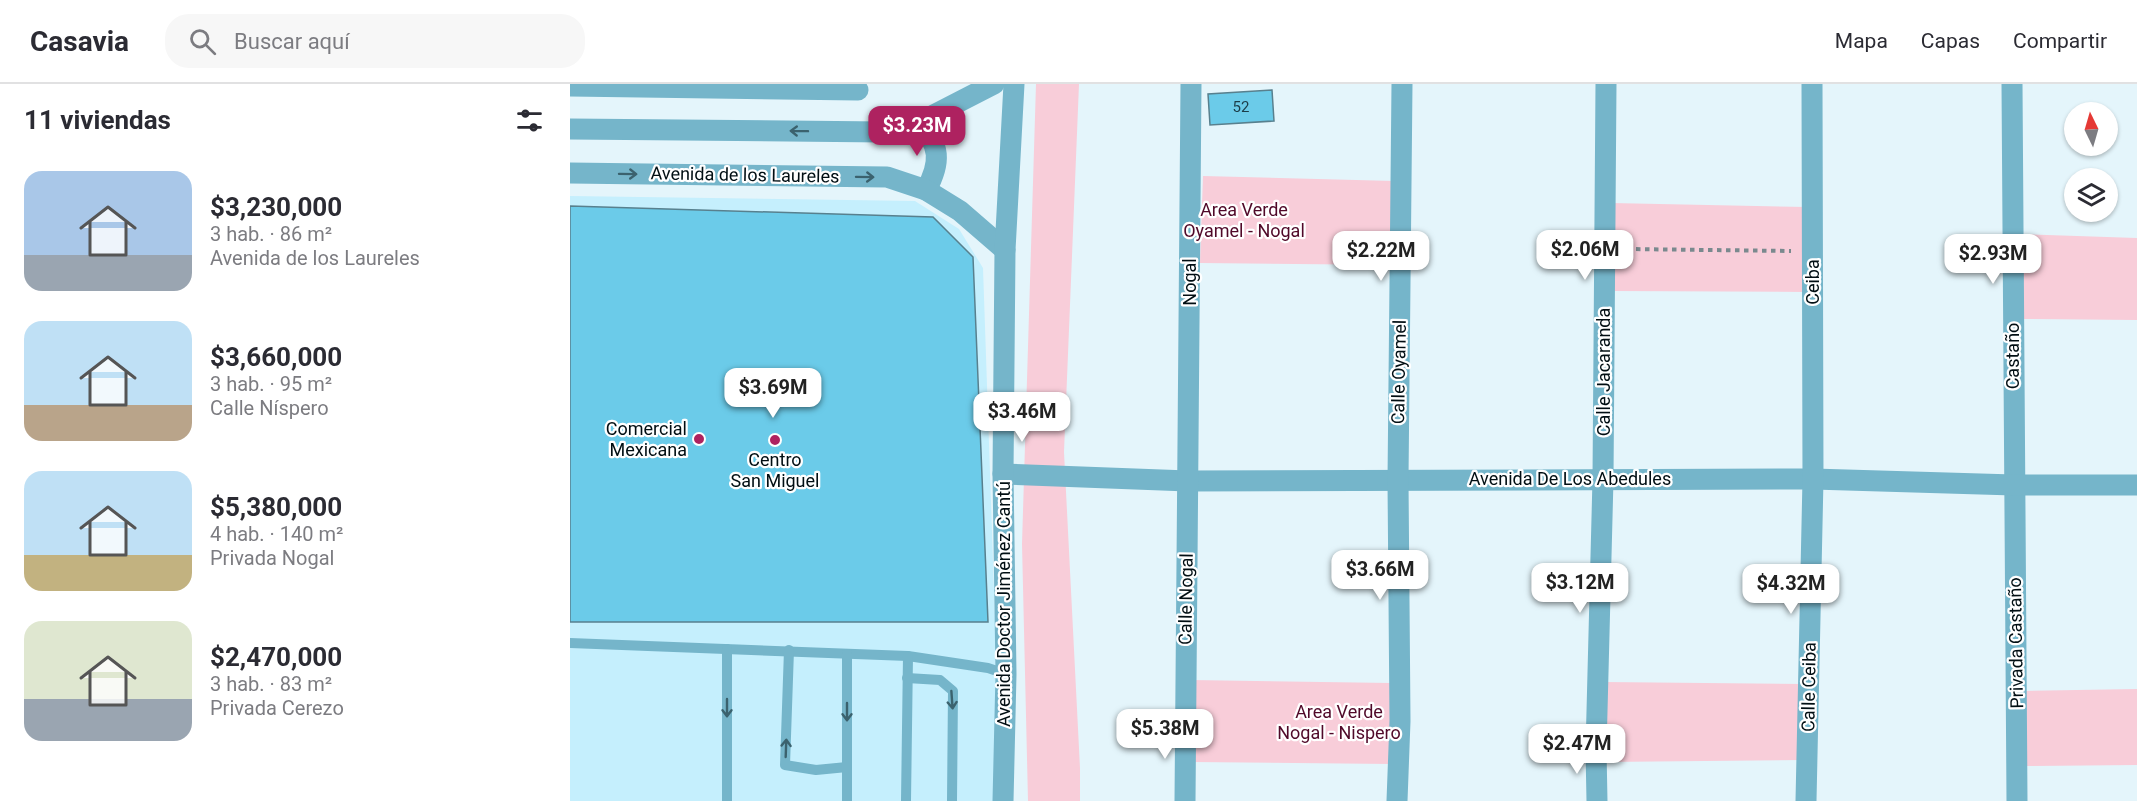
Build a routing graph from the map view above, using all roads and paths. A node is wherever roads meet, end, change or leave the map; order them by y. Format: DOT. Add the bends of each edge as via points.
graph roads {
  1 [pos="994,84"];
  2 [pos="1014,84"];
  3 [pos="1191,84"];
  4 [pos="1402,84"];
  5 [pos="1606,84"];
  6 [pos="1812,84"];
  7 [pos="2012,84"];
  8 [pos="570,86"];
  9 [pos="858,90"];
  10 [pos="918,123"];
  11 [pos="570,129"];
  12 [pos="570,173"];
  13 [pos="926,190"];
  14 [pos="1605,248"];
  15 [pos="1005,250"];
  16 [pos="1813,251"];
  17 [pos="1002,474"];
  18 [pos="1603,479"];
  19 [pos="1813,479"];
  20 [pos="1398,480"];
  21 [pos="1188,481"];
  22 [pos="2014,485"];
  23 [pos="2137,485"];
  24 [pos="570,643"];
  25 [pos="727,649"];
  26 [pos="789,650"];
  27 [pos="847,654"];
  28 [pos="908,656"];
  29 [pos="1006,674"];
  30 [pos="908,678"];
  31 [pos="847,767"];
  32 [pos="727,801"];
  33 [pos="847,801"];
  34 [pos="906,801"];
  35 [pos="952,801"];
  36 [pos="1003,801"];
  37 [pos="1185,801"];
  38 [pos="1397,801"];
  39 [pos="1597,801"];
  40 [pos="1806,801"];
  41 [pos="2017,801"];
  1 -- 10 [label="street"];
  2 -- 15 [label="street, Avenida Doctor Jiménez Cantú"];
  3 -- 21 [label="street, Nogal"];
  4 -- 20 [label="street, Calle Oyamel"];
  5 -- 14 [label="street, Calle Jacaranda"];
  6 -- 16 [label="street, Ceiba"];
  7 -- 22 [label="street, Castaño"];
  8 -- 9 [label="street"];
  10 -- 11 [label="street, one-way" via="884,132"];
  10 -- 13 [label="street" via="931,135 938,155 934,176"];
  12 -- 13 [label="street, Avenida de los Laureles, one-way" via="887,177"];
  13 -- 15 [label="street, Avenida de los Laureles" via="960,211"];
  14 -- 16 [label="path"];
  14 -- 18 [label="street, Calle Jacaranda"];
  15 -- 17 [label="street, Avenida Doctor Jiménez Cantú"];
  16 -- 19 [label="street, Ceiba"];
  17 -- 21 [label="street, Avenida De Los Abedules"];
  17 -- 29 [label="street, Avenida Doctor Jiménez Cantú"];
  18 -- 19 [label="street, Avenida De Los Abedules"];
  18 -- 20 [label="street, Avenida De Los Abedules"];
  18 -- 39 [label="street, Calle Jacaranda"];
  19 -- 22 [label="street, Avenida De Los Abedules"];
  19 -- 40 [label="street, Calle Ceiba"];
  20 -- 21 [label="street, Avenida De Los Abedules"];
  20 -- 38 [label="street, Calle Oyamel"];
  21 -- 37 [label="street, Calle Nogal"];
  22 -- 23 [label="street, Avenida De Los Abedules"];
  22 -- 41 [label="street, Privada Castaño"];
  24 -- 25 [label="lane"];
  25 -- 26 [label="lane"];
  25 -- 32 [label="lane, one-way"];
  26 -- 27 [label="lane"];
  31 -- 26 [label="lane, one-way" via="816,770 785,765"];
  27 -- 28 [label="lane"];
  27 -- 31 [label="lane, one-way"];
  28 -- 29 [label="lane"];
  28 -- 30 [label="lane"];
  29 -- 36 [label="street, Avenida Doctor Jiménez Cantú"];
  30 -- 34 [label="lane"];
  30 -- 35 [label="lane, one-way" via="940,680 953,691"];
  31 -- 33 [label="lane"];
}
